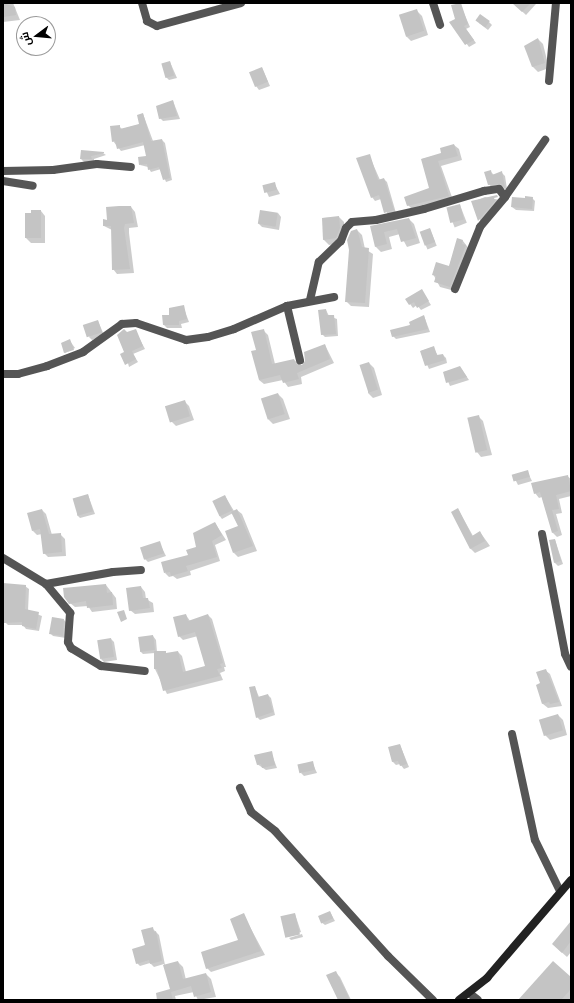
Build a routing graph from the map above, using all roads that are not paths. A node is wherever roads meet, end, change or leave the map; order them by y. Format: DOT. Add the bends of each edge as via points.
graph roads {
  1 [pos="142,3"];
  2 [pos="241,3"];
  3 [pos="433,3"];
  4 [pos="556,3"];
  5 [pos="440,25"];
  6 [pos="549,81"];
  7 [pos="545,140"];
  8 [pos="131,167"];
  9 [pos="3,171"];
  10 [pos="3,181"];
  11 [pos="33,186"];
  12 [pos="505,197"];
  13 [pos="455,289"];
  14 [pos="334,296"];
  15 [pos="310,300"];
  16 [pos="287,306"];
  17 [pos="300,360"];
  18 [pos="3,374"];
  19 [pos="542,534"];
  20 [pos="3,558"];
  21 [pos="142,570"];
  22 [pos="46,584"];
  23 [pos="571,667"];
  24 [pos="145,671"];
  25 [pos="512,734"];
  26 [pos="240,788"];
  27 [pos="571,880"];
  28 [pos="560,891"];
  29 [pos="469,993"];
  30 [pos="433,1000"];
  31 [pos="459,1000"];
  32 [pos="478,1000"];
  1 -- 2 [label="street" via="147,21 157,26"];
  3 -- 5 [label="street"];
  4 -- 6 [label="street"];
  7 -- 12 [label="street"];
  8 -- 9 [label="street" via="97,164 53,170"];
  10 -- 11 [label="street"];
  12 -- 13 [label="street" via="480,227"];
  12 -- 15 [label="street" via="499,189 484,191 424,210 352,222 346,228 341,241 319,262"];
  14 -- 15 [label="street"];
  15 -- 16 [label="street"];
  16 -- 17 [label="street"];
  16 -- 18 [label="street" via="220,335 186,340 136,323 122,324 83,352 18,374"];
  19 -- 23 [label="street" via="565,654"];
  20 -- 22 [label="street"];
  21 -- 22 [label="street" via="113,572"];
  22 -- 24 [label="street" via="70,613 68,642 71,648 101,666"];
  25 -- 28 [label="street" via="535,840"];
  26 -- 30 [label="street" via="250,812 275,831 388,956"];
  27 -- 28 [label="main road"];
  28 -- 29 [label="main road" via="487,978"];
  29 -- 31 [label="main road"];
  29 -- 32 [label="street"];
}
